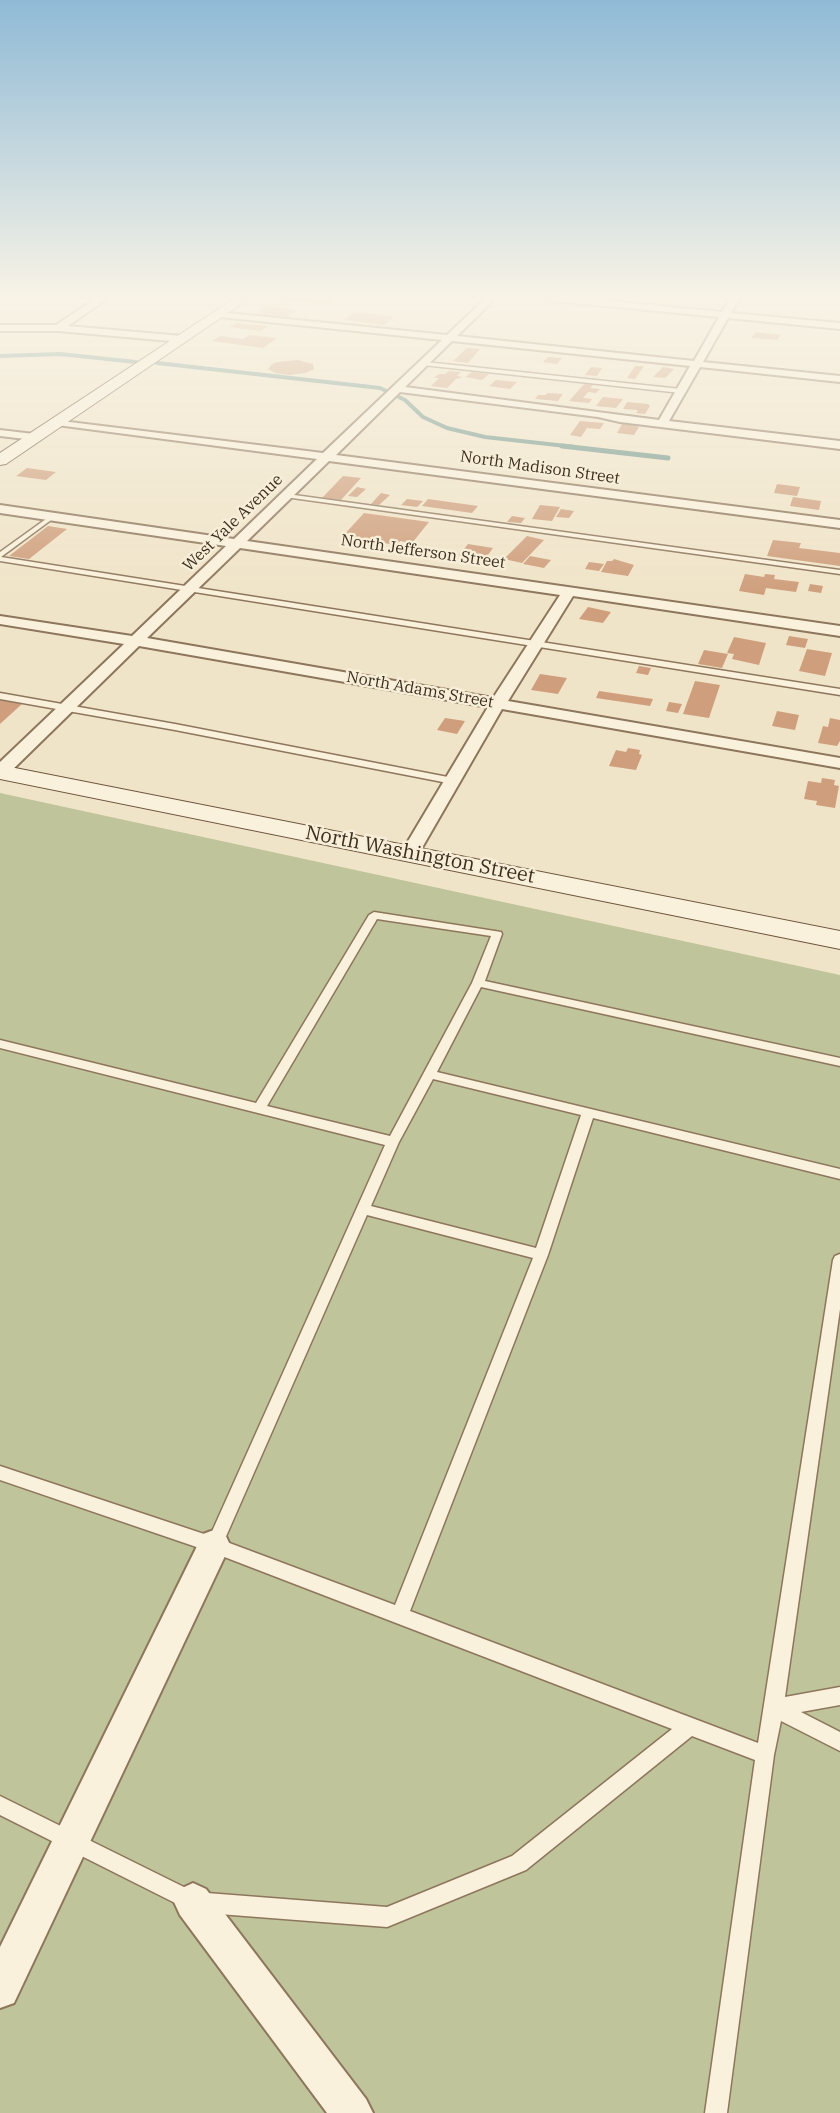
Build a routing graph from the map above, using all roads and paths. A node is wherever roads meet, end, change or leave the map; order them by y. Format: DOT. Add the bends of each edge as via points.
graph roads {
  1 [pos="95,397"];
  2 [pos="391,397"];
  3 [pos="434,397"];
  4 [pos="678,397"];
  5 [pos="57,422"];
  6 [pos="662,424"];
  7 [pos="0,433"];
  8 [pos="34,437"];
  9 [pos="840,445"];
  10 [pos="327,456"];
  11 [pos="0,460"];
  12 [pos="287,496"];
  13 [pos="0,509"];
  14 [pos="53,516"];
  15 [pos="840,524"];
  16 [pos="240,543"];
  17 [pos="0,557"];
  18 [pos="840,572"];
  19 [pos="191,589"];
  20 [pos="569,591"];
  21 [pos="0,620"];
  22 [pos="840,631"];
  23 [pos="136,641"];
  24 [pos="535,643"];
  25 [pos="840,692"];
  26 [pos="0,696"];
  27 [pos="498,703"];
  28 [pos="67,708"];
  29 [pos="840,763"];
  30 [pos="0,772"];
  31 [pos="453,781"];
  32 [pos="410,853"];
  33 [pos="840,940"];
  34 [pos="478,983"];
  35 [pos="0,1044"];
  36 [pos="840,1062"];
  37 [pos="429,1074"];
  38 [pos="259,1108"];
  39 [pos="588,1113"];
  40 [pos="393,1142"];
  41 [pos="840,1174"];
  42 [pos="363,1209"];
  43 [pos="541,1255"];
  44 [pos="840,1260"];
  45 [pos="839,1281"];
  46 [pos="0,1473"];
  47 [pos="214,1545"];
  48 [pos="399,1616"];
  49 [pos="840,1696"];
  50 [pos="774,1708"];
  51 [pos="690,1726"];
  52 [pos="840,1742"];
  53 [pos="765,1755"];
  54 [pos="0,1805"];
  55 [pos="70,1840"];
  56 [pos="193,1902"];
  57 [pos="0,1989"];
  58 [pos="352,2113"];
  59 [pos="716,2113"];
  1 -- 5 [label="main road"];
  2 -- 10 [label="street, West Yale Avenue"];
  3 -- 6 [label="street"];
  4 -- 6 [label="street"];
  5 -- 8 [label="main road"];
  5 -- 10 [label="street, North Madison Street"];
  6 -- 9 [label="street"];
  7 -- 8 [label="street"];
  8 -- 11 [label="main road"];
  10 -- 12 [label="street, West Yale Avenue"];
  10 -- 15 [label="street, North Madison Street"];
  12 -- 16 [label="street, West Yale Avenue"];
  12 -- 18 [label="lane"];
  13 -- 14 [label="street, North Jefferson Street"];
  14 -- 16 [label="street, North Jefferson Street"];
  14 -- 17 [label="lane"];
  16 -- 19 [label="street, West Yale Avenue"];
  16 -- 20 [label="street, North Jefferson Street"];
  17 -- 19 [label="lane"];
  19 -- 23 [label="street, West Yale Avenue"];
  19 -- 24 [label="lane"];
  20 -- 22 [label="street, North Jefferson Street"];
  20 -- 24 [label="street"];
  21 -- 23 [label="street, North Adams Street"];
  23 -- 27 [label="street, North Adams Street"];
  23 -- 28 [label="street, West Yale Avenue"];
  24 -- 25 [label="lane"];
  24 -- 27 [label="street"];
  26 -- 28 [label="lane"];
  27 -- 29 [label="street, North Adams Street"];
  27 -- 31 [label="street"];
  28 -- 30 [label="street, West Yale Avenue"];
  28 -- 31 [label="lane"];
  30 -- 32 [label="main road, North Washington Street"];
  31 -- 32 [label="street"];
  32 -- 33 [label="main road, North Washington Street"];
  34 -- 36 [label="lane"];
  34 -- 37 [label="lane"];
  34 -- 38 [label="lane" via="497,934 374,915"];
  35 -- 38 [label="lane"];
  37 -- 39 [label="lane"];
  37 -- 40 [label="lane"];
  38 -- 40 [label="lane"];
  39 -- 41 [label="lane"];
  39 -- 43 [label="lane"];
  40 -- 42 [label="lane"];
  42 -- 43 [label="lane"];
  42 -- 47 [label="lane"];
  43 -- 48 [label="lane"];
  44 -- 45 [label="lane"];
  45 -- 50 [label="lane"];
  46 -- 47 [label="lane"];
  47 -- 48 [label="lane"];
  47 -- 55 [label="street"];
  48 -- 51 [label="lane"];
  49 -- 50 [label="lane"];
  50 -- 52 [label="lane"];
  50 -- 53 [label="lane"];
  51 -- 53 [label="lane"];
  51 -- 56 [label="lane" via="519,1863 387,1917"];
  53 -- 59 [label="lane"];
  54 -- 55 [label="lane"];
  55 -- 56 [label="lane"];
  55 -- 57 [label="street"];
  56 -- 58 [label="street"];
}
